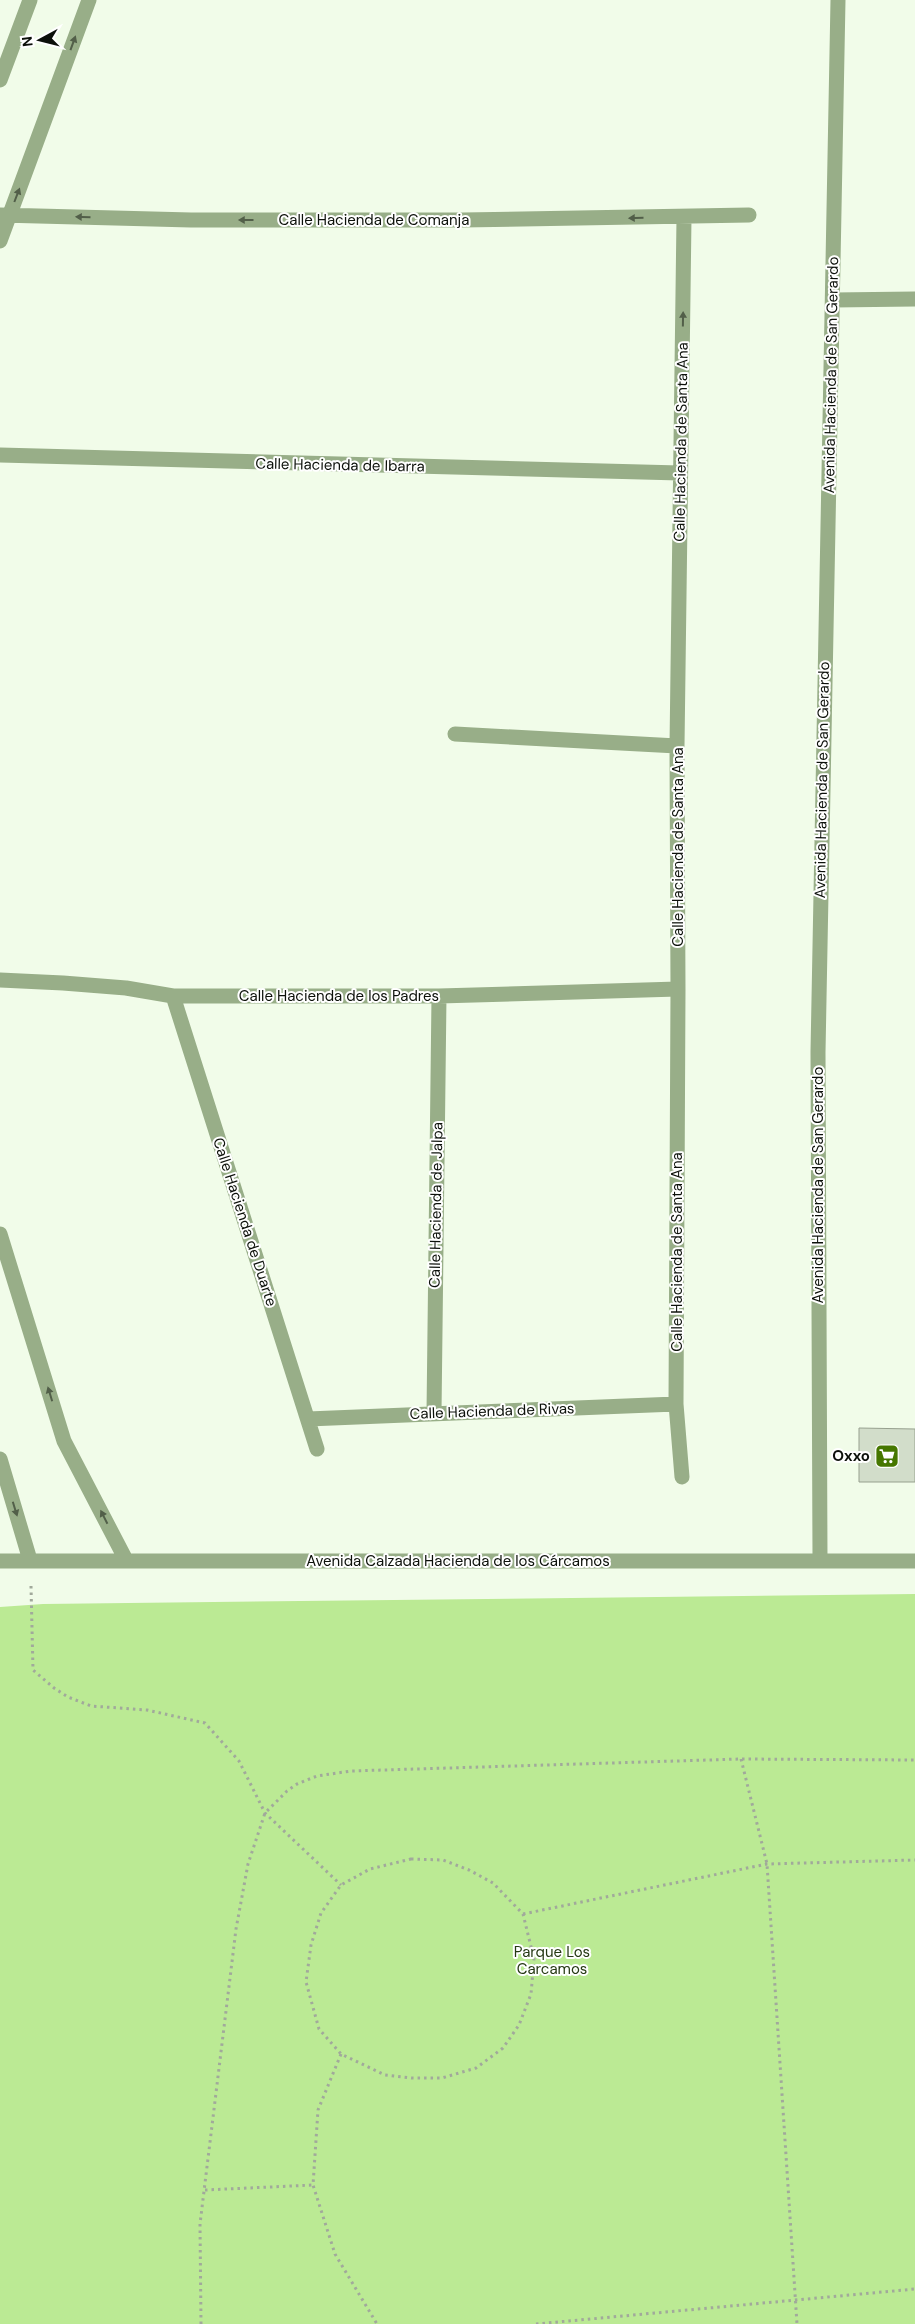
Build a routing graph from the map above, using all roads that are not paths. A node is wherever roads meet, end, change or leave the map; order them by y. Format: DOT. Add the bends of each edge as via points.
graph roads {
  1 [pos="30,0"];
  2 [pos="88,0"];
  3 [pos="838,0"];
  4 [pos="0,80"];
  5 [pos="5,215"];
  6 [pos="749,215"];
  7 [pos="684,218"];
  8 [pos="0,241"];
  9 [pos="915,299"];
  10 [pos="833,300"];
  11 [pos="0,456"];
  12 [pos="680,473"];
  13 [pos="455,734"];
  14 [pos="677,746"];
  15 [pos="0,980"];
  16 [pos="678,989"];
  17 [pos="173,996"];
  18 [pos="439,996"];
  19 [pos="0,1234"];
  20 [pos="676,1404"];
  21 [pos="434,1413"];
  22 [pos="308,1419"];
  23 [pos="316,1449"];
  24 [pos="0,1459"];
  25 [pos="682,1477"];
  26 [pos="30,1560"];
  27 [pos="126,1560"];
  28 [pos="820,1560"];
  29 [pos="0,1561"];
  30 [pos="915,1561"];
  1 -- 4 [label="street"];
  5 -- 2 [label="street, one-way"];
  3 -- 10 [label="street, Avenida Hacienda de San Gerardo"];
  7 -- 5 [label="street, Calle Hacienda de Comanja, one-way" via="191,220"];
  5 -- 8 [label="street"];
  6 -- 7 [label="street, Calle Hacienda de Comanja"];
  12 -- 7 [label="street, Calle Hacienda de Santa Ana, one-way"];
  9 -- 10 [label="street"];
  10 -- 28 [label="street, Avenida Hacienda de San Gerardo" via="818,1052"];
  11 -- 12 [label="street, Calle Hacienda de Ibarra"];
  12 -- 14 [label="street, Calle Hacienda de Santa Ana"];
  13 -- 14 [label="street"];
  14 -- 16 [label="street, Calle Hacienda de Santa Ana"];
  15 -- 17 [label="street, Calle Hacienda de los Padres" via="63,982"];
  16 -- 18 [label="street, Calle Hacienda de los Padres"];
  16 -- 20 [label="street, Calle Hacienda de Santa Ana"];
  17 -- 18 [label="street, Calle Hacienda de los Padres"];
  17 -- 22 [label="street, Calle Hacienda de Duarte"];
  18 -- 21 [label="street, Calle Hacienda de Jalpa"];
  27 -- 19 [label="street, one-way" via="64,1440"];
  20 -- 21 [label="street, Calle Hacienda de Rivas"];
  20 -- 25 [label="street, Calle Hacienda de Santa Ana"];
  21 -- 22 [label="street, Calle Hacienda de Rivas"];
  22 -- 23 [label="street, Calle Hacienda de Duarte"];
  24 -- 26 [label="street, one-way"];
  26 -- 27 [label="street, Avenida Calzada Hacienda de los Cárcamos"];
  26 -- 29 [label="street, Avenida Calzada Hacienda de los Cárcamos"];
  27 -- 28 [label="street, Avenida Calzada Hacienda de los Cárcamos"];
  28 -- 30 [label="street, Avenida Calzada Hacienda de los Cárcamos"];
}
